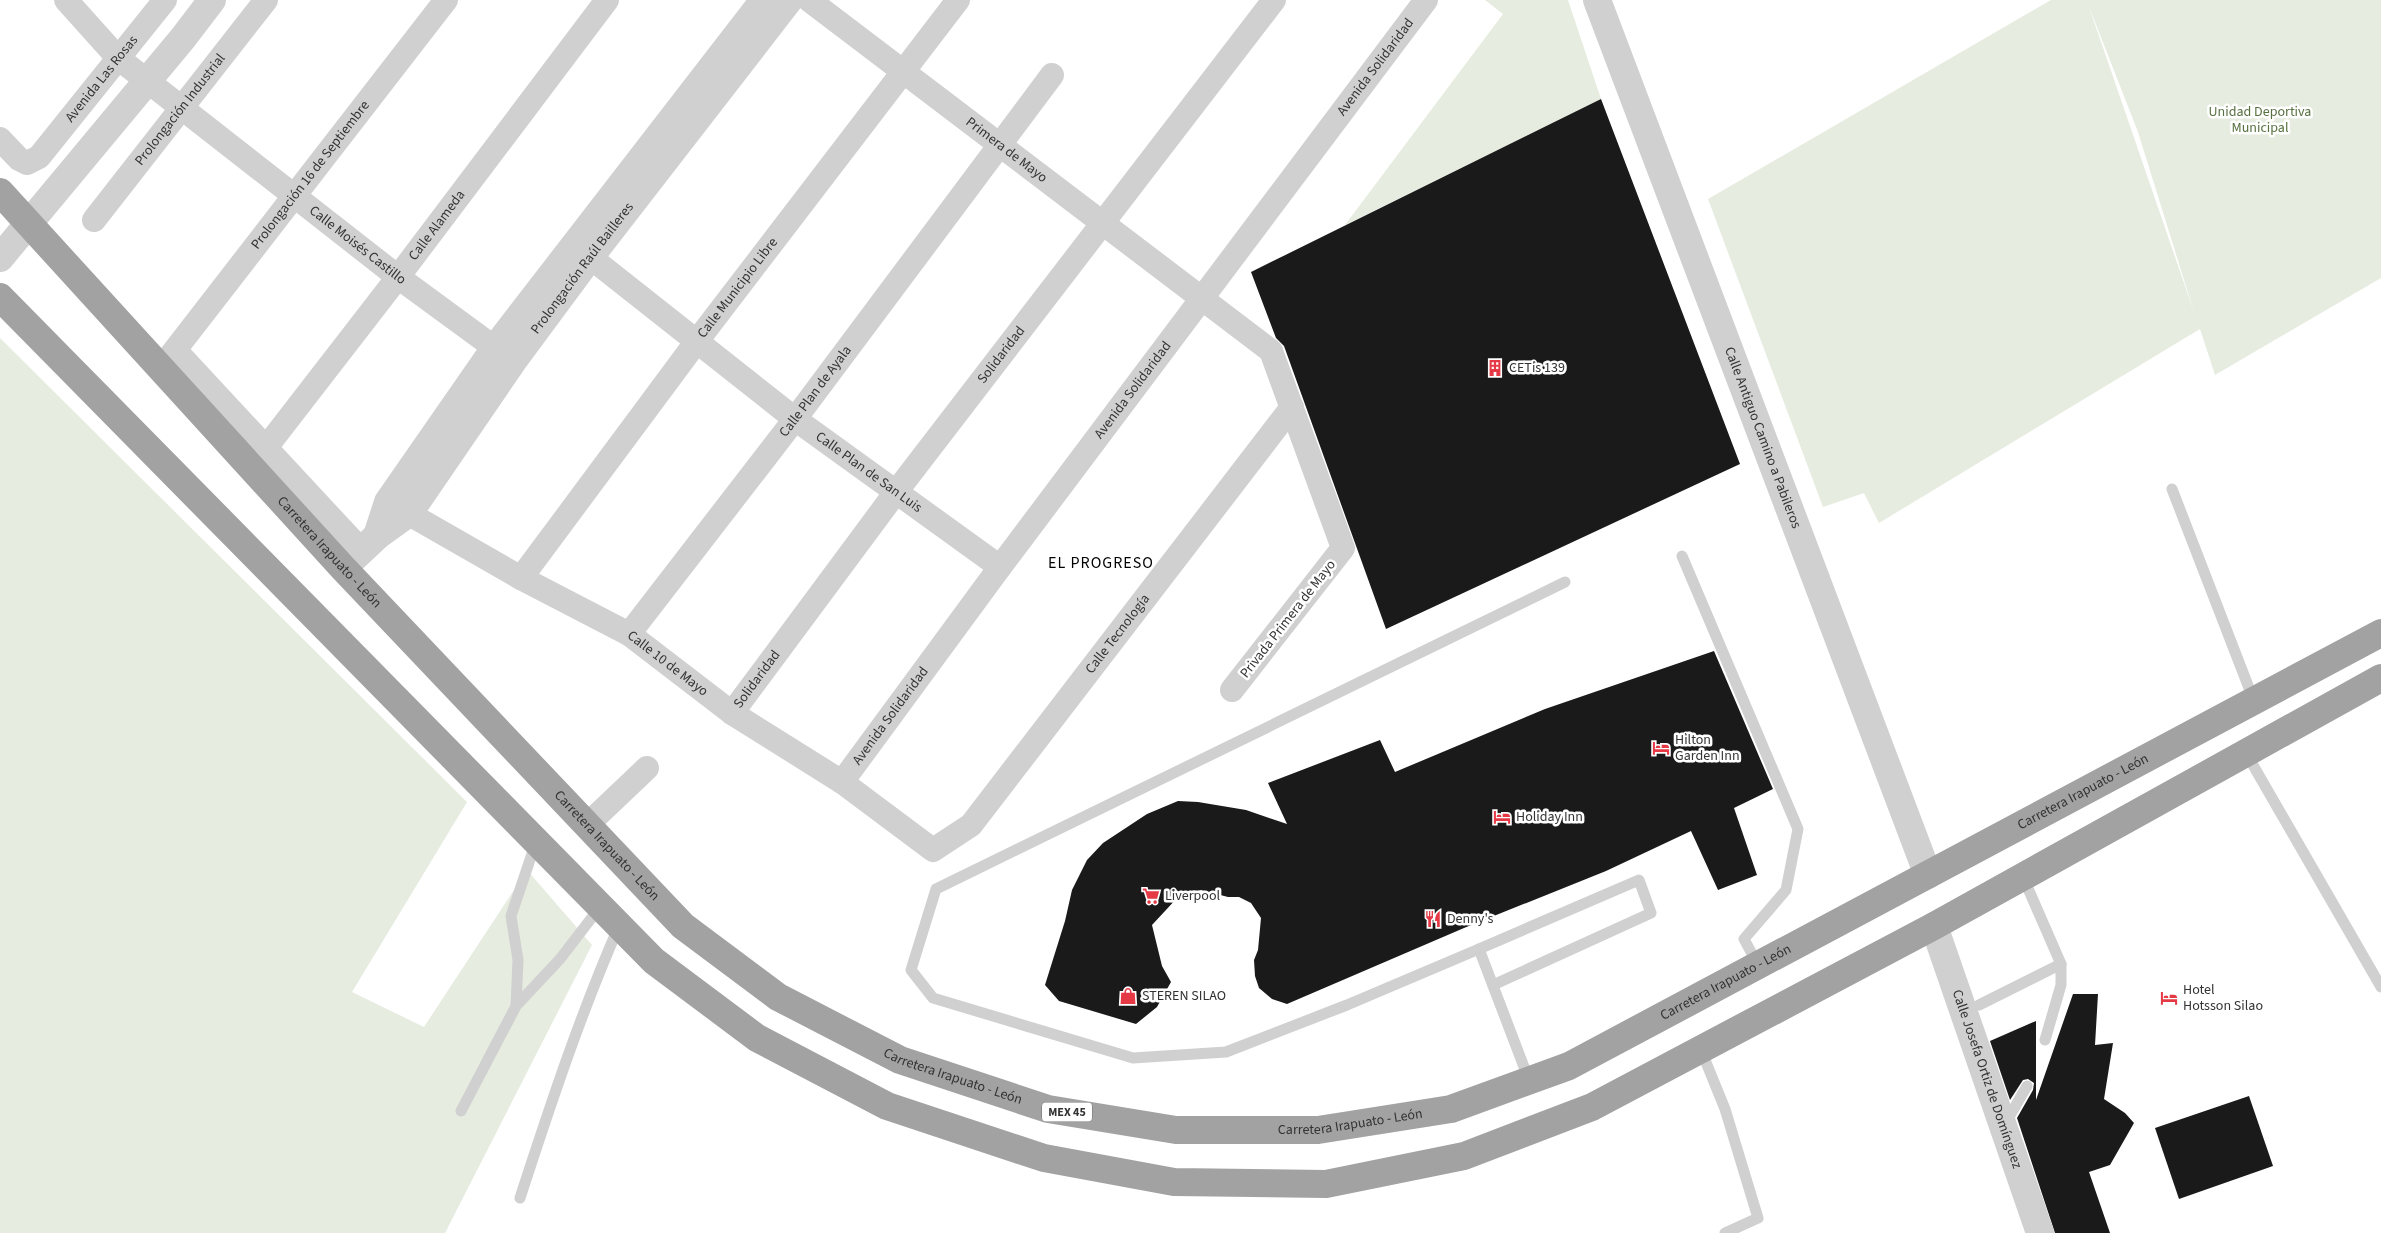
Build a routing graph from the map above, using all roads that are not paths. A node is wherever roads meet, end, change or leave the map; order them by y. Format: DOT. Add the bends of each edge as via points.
graph roads {
  1 [pos="66,0"];
  2 [pos="165,0"];
  3 [pos="212,0"];
  4 [pos="266,0"];
  5 [pos="446,0"];
  6 [pos="607,0"];
  7 [pos="764,0"];
  8 [pos="789,0"];
  9 [pos="809,0"];
  10 [pos="958,0"];
  11 [pos="1274,0"];
  12 [pos="1426,0"];
  13 [pos="1597,0"];
  14 [pos="118,58"];
  15 [pos="904,73"];
  16 [pos="1052,75"];
  17 [pos="183,107"];
  18 [pos="0,139"];
  19 [pos="998,145"];
  20 [pos="0,192"];
  21 [pos="295,196"];
  22 [pos="94,220"];
  23 [pos="1103,224"];
  24 [pos="583,251"];
  25 [pos="0,258"];
  26 [pos="398,277"];
  27 [pos="1202,299"];
  28 [pos="3,306"];
  29 [pos="697,341"];
  30 [pos="504,355"];
  31 [pos="169,359"];
  32 [pos="1292,407"];
  33 [pos="794,418"];
  34 [pos="265,449"];
  35 [pos="2172,489"];
  36 [pos="896,492"];
  37 [pos="398,507"];
  38 [pos="360,551"];
  39 [pos="1682,556"];
  40 [pos="1000,567"];
  41 [pos="521,578"];
  42 [pos="1565,582"];
  43 [pos="2381,633"];
  44 [pos="629,634"];
  45 [pos="2381,678"];
  46 [pos="1232,690"];
  47 [pos="2254,701"];
  48 [pos="732,713"];
  49 [pos="2246,753"];
  50 [pos="647,768"];
  51 [pos="842,782"];
  52 [pos="587,825"];
  53 [pos="536,842"];
  54 [pos="933,850"];
  55 [pos="1928,875"];
  56 [pos="2023,877"];
  57 [pos="600,907"];
  58 [pos="619,926"];
  59 [pos="1934,926"];
  60 [pos="1478,949"];
  61 [pos="2061,964"];
  62 [pos="1758,965"];
  63 [pos="1493,985"];
  64 [pos="2381,987"];
  65 [pos="1979,1005"];
  66 [pos="516,1006"];
  67 [pos="2046,1040"];
  68 [pos="1701,1050"];
  69 [pos="1529,1080"];
  70 [pos="2027,1086"];
  71 [pos="462,1111"];
  72 [pos="2002,1128"];
  73 [pos="520,1198"];
  74 [pos="1725,1233"];
  75 [pos="2040,1233"];
  1 -- 14 [label="street, Calle Moisés Castillo"];
  2 -- 14 [label="street, Avenida Las Rosas"];
  3 -- 25 [label="street"];
  4 -- 17 [label="street, Prolongación Industrial"];
  5 -- 21 [label="street, Prolongación 16 de Septiembre"];
  6 -- 26 [label="street, Calle Alameda"];
  7 -- 24 [label="street, Prolongación Raúl Bailleres"];
  8 -- 24 [label="street, Prolongación Raúl Bailleres"];
  9 -- 15 [label="street, Primera de Mayo"];
  10 -- 15 [label="street, Calle Municipio Libre"];
  11 -- 23 [label="street, Solidaridad"];
  12 -- 27 [label="street, Avenida Solidaridad"];
  13 -- 55 [label="street, Calle Antiguo Camino a Pabileros"];
  14 -- 17 [label="street, Calle Moisés Castillo"];
  14 -- 18 [label="street, Avenida Las Rosas" via="39,157 27,163"];
  15 -- 19 [label="street, Primera de Mayo"];
  15 -- 29 [label="street, Calle Municipio Libre"];
  16 -- 19 [label="street, Calle Plan de Ayala"];
  17 -- 21 [label="street, Calle Moisés Castillo"];
  17 -- 22 [label="street, Prolongación Industrial"];
  19 -- 23 [label="street, Primera de Mayo"];
  19 -- 33 [label="street, Calle Plan de Ayala"];
  20 -- 31 [label="highway, Carretera Irapuato - León / MEX 45"];
  21 -- 26 [label="street, Calle Moisés Castillo"];
  21 -- 31 [label="street, Prolongación 16 de Septiembre"];
  23 -- 27 [label="street, Primera de Mayo"];
  23 -- 36 [label="street, Solidaridad"];
  24 -- 29 [label="street, Calle Plan de San Luis"];
  24 -- 30 [label="street, Prolongación Raúl Bailleres"];
  26 -- 30 [label="street, Calle Moisés Castillo"];
  26 -- 34 [label="street, Calle Alameda"];
  27 -- 32 [label="street, Primera de Mayo" via="1271,351"];
  27 -- 40 [label="street, Avenida Solidaridad"];
  28 -- 53 [label="highway"];
  29 -- 33 [label="street, Calle Plan de San Luis"];
  29 -- 41 [label="street, Calle Municipio Libre"];
  30 -- 37 [label="street, Prolongación Raúl Bailleres"];
  31 -- 34 [label="street"];
  31 -- 38 [label="highway, Carretera Irapuato - León / MEX 45"];
  32 -- 46 [label="street, Privada Primera de Mayo" via="1343,548"];
  32 -- 54 [label="street, Calle Tecnología" via="972,825"];
  33 -- 36 [label="street, Calle Plan de San Luis"];
  33 -- 44 [label="street, Calle Plan de Ayala"];
  34 -- 38 [label="street"];
  35 -- 47 [label="lane"];
  36 -- 40 [label="street, Calle Plan de San Luis"];
  36 -- 48 [label="street, Solidaridad"];
  37 -- 38 [label="street, Prolongación Raúl Bailleres"];
  37 -- 41 [label="street, Calle 10 de Mayo"];
  38 -- 52 [label="highway, Carretera Irapuato - León / MEX 45"];
  39 -- 62 [label="lane" via="1798,828 1786,890 1744,939"];
  40 -- 51 [label="street, Avenida Solidaridad"];
  41 -- 44 [label="street, Calle 10 de Mayo"];
  42 -- 60 [label="lane" via="936,889 911,970 933,998 1133,1058 1226,1052 1347,1006"];
  43 -- 47 [label="highway, Carretera Irapuato - León / MEX 45"];
  44 -- 48 [label="street, Calle 10 de Mayo"];
  45 -- 49 [label="highway"];
  47 -- 55 [label="highway, Carretera Irapuato - León / MEX 45"];
  48 -- 51 [label="street, Calle 10 de Mayo"];
  49 -- 56 [label="highway"];
  49 -- 64 [label="lane"];
  50 -- 52 [label="street"];
  51 -- 54 [label="street, Calle 10 de Mayo"];
  52 -- 69 [label="highway, Carretera Irapuato - León / MEX 45" via="683,926 778,997 900,1060 1048,1109 1176,1130 1318,1130 1451,1109"];
  53 -- 57 [label="highway"];
  53 -- 66 [label="lane" via="511,916 518,960"];
  55 -- 62 [label="highway, Carretera Irapuato - León / MEX 45"];
  56 -- 59 [label="highway"];
  56 -- 61 [label="lane"];
  57 -- 58 [label="highway"];
  57 -- 66 [label="lane"];
  58 -- 68 [label="highway" via="654,961 757,1038 887,1106 1044,1158 1174,1182 1326,1184 1464,1156 1592,1107"];
  58 -- 73 [label="lane" via="561,1072"];
  59 -- 68 [label="highway"];
  59 -- 72 [label="street, Calle Josefa Ortiz de Domínguez"];
  60 -- 63 [label="lane"];
  60 -- 63 [label="lane" via="1639,880 1651,913"];
  61 -- 65 [label="lane"];
  61 -- 67 [label="lane" via="2061,985"];
  62 -- 69 [label="highway, Carretera Irapuato - León / MEX 45" via="1569,1066"];
  63 -- 69 [label="lane"];
  66 -- 71 [label="lane"];
  68 -- 74 [label="lane" via="1725,1109 1758,1218"];
  70 -- 72 [label="lane"];
  72 -- 75 [label="street, Calle Josefa Ortiz de Domínguez"];
}
